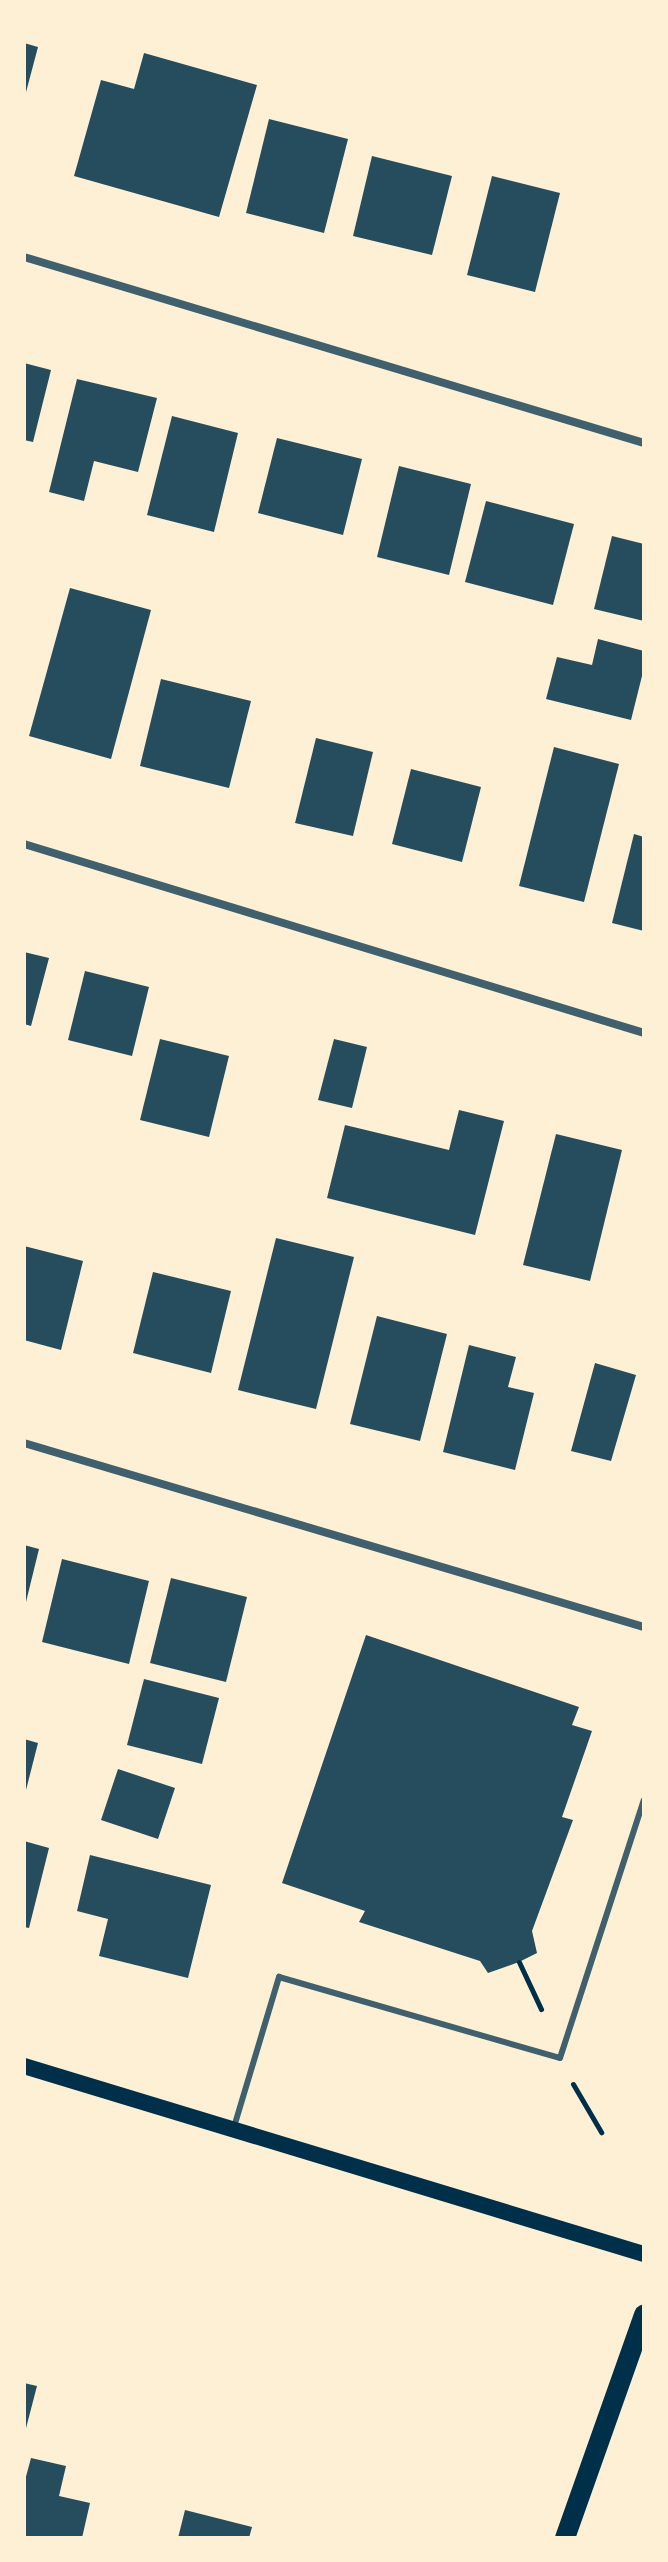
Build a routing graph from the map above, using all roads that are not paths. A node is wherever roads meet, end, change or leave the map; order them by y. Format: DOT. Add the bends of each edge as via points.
graph roads {
  1 [pos="24,257"];
  2 [pos="644,443"];
  3 [pos="24,844"];
  4 [pos="644,1033"];
  5 [pos="24,1443"];
  6 [pos="644,1627"];
  7 [pos="644,1800"];
  8 [pos="24,2066"];
  9 [pos="234,2129"];
  10 [pos="644,2254"];
  11 [pos="644,2315"];
  12 [pos="565,2538"];
  1 -- 2 [label="street"];
  3 -- 4 [label="street"];
  5 -- 6 [label="street"];
  7 -- 9 [label="lane" via="560,2058 279,1977"];
  8 -- 9 [label="main road"];
  9 -- 10 [label="main road"];
  11 -- 12 [label="main road"];
}
